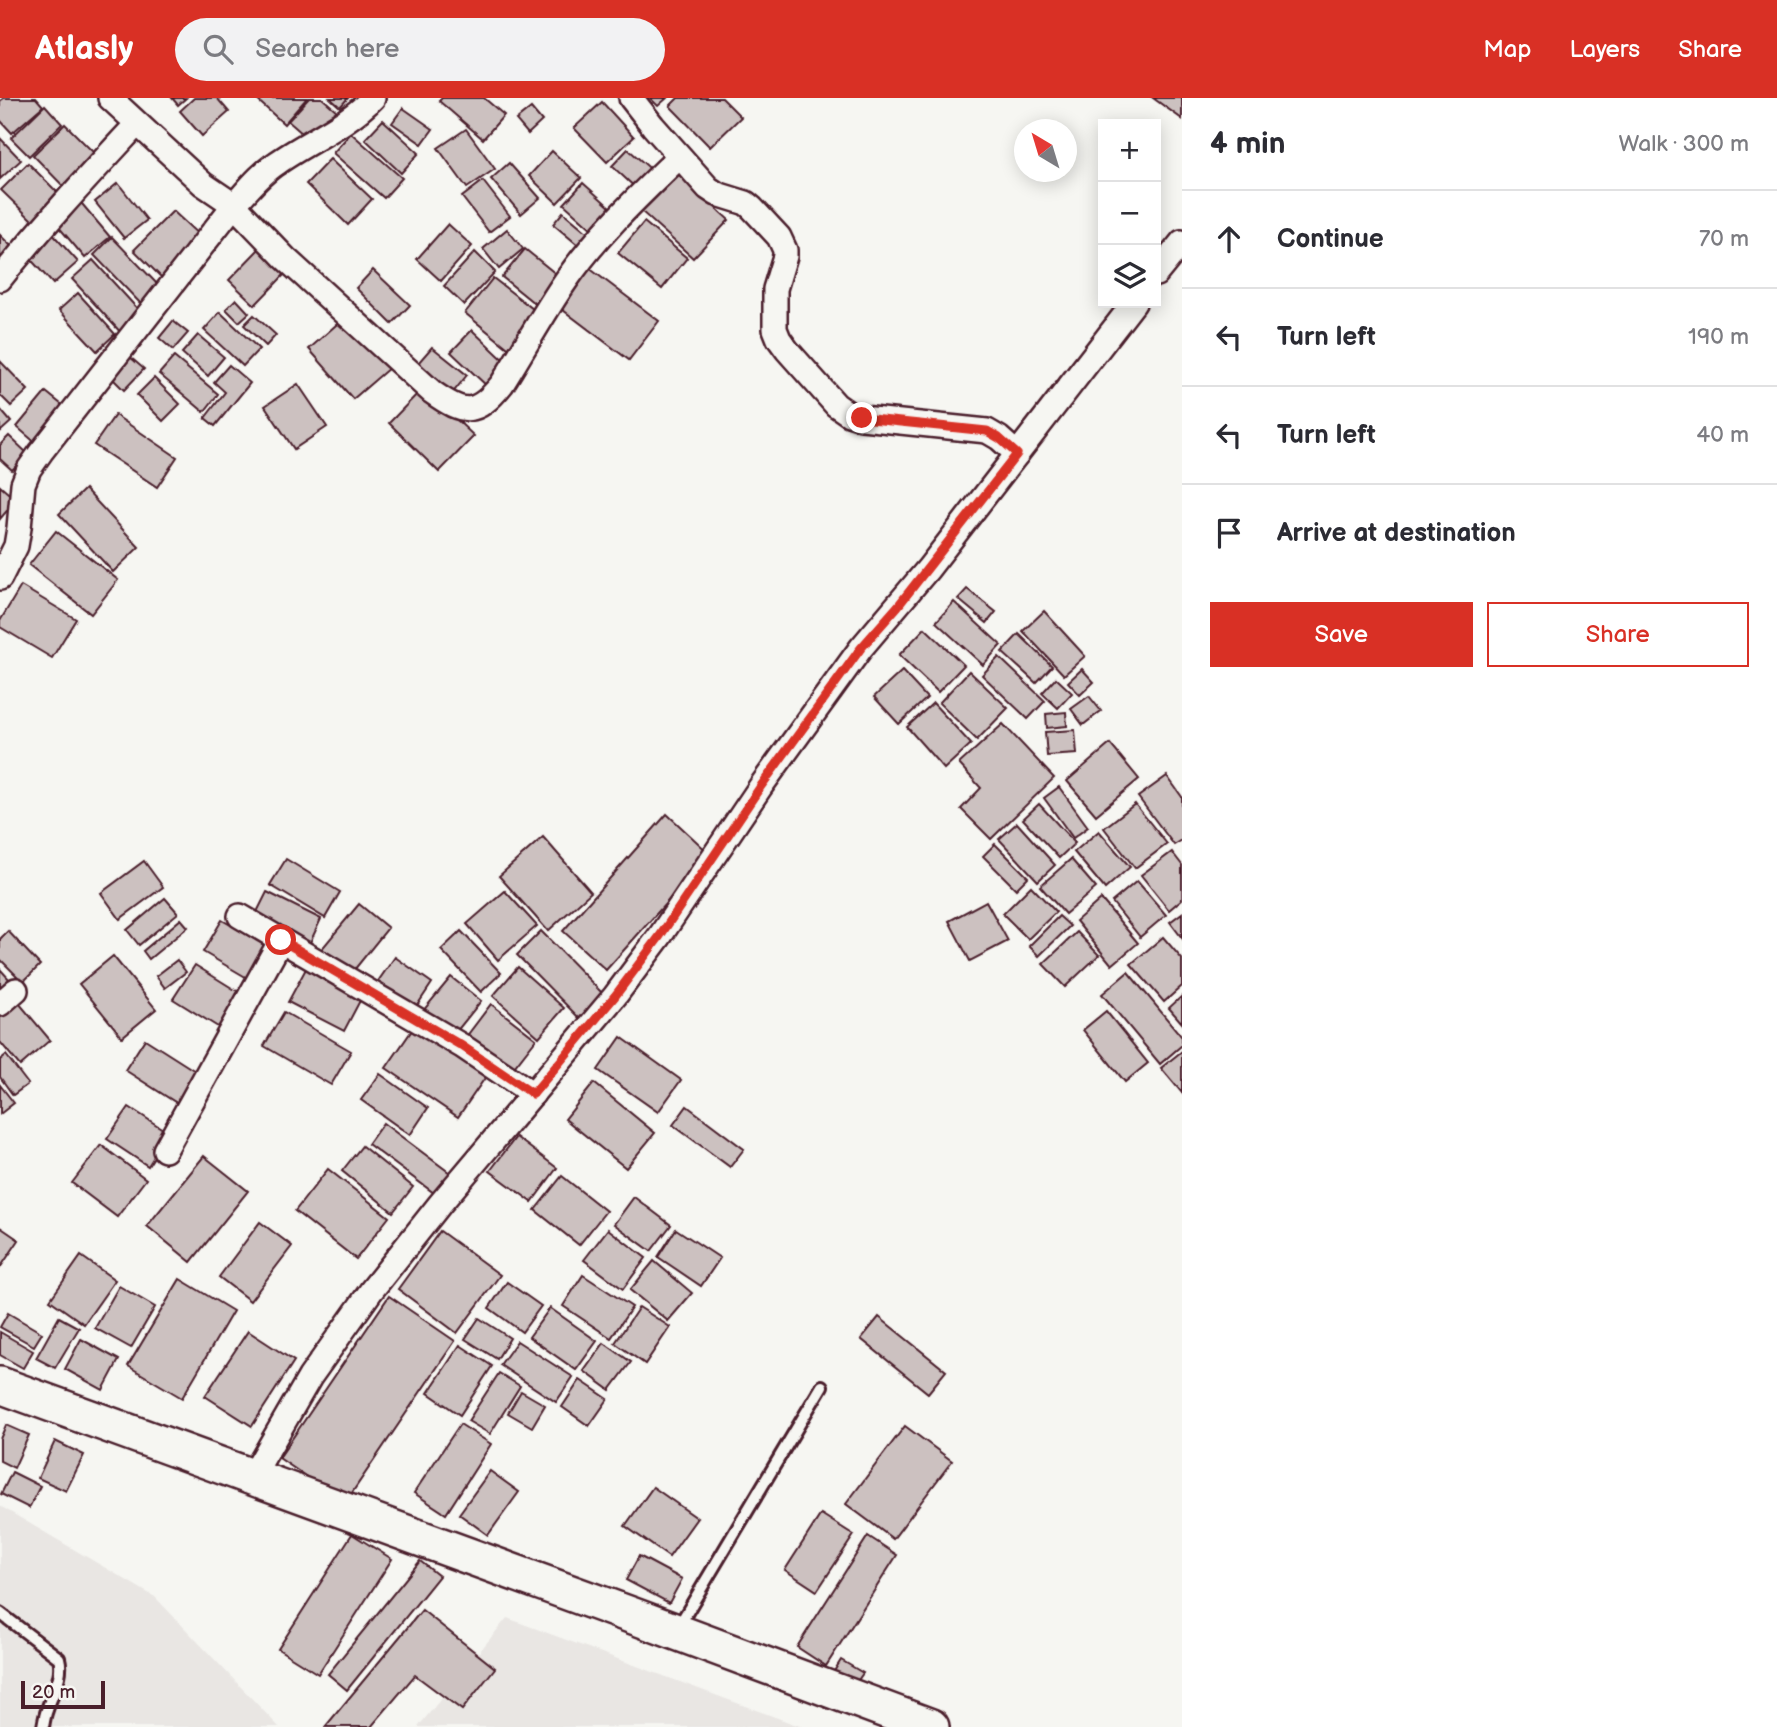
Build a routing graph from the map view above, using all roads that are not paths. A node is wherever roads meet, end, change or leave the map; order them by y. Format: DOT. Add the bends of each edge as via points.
graph roads {
  1 [pos="110,98"];
  2 [pos="373,98"];
  3 [pos="631,98"];
  4 [pos="137,124"];
  5 [pos="680,157"];
  6 [pos="234,205"];
  7 [pos="1182,243"];
  8 [pos="1161,268"];
  9 [pos="0,279"];
  10 [pos="1130,308"];
  11 [pos="1017,454"];
  12 [pos="0,578"];
  13 [pos="240,916"];
  14 [pos="281,940"];
  15 [pos="533,1094"];
  16 [pos="165,1150"];
  17 [pos="0,1385"];
  18 [pos="822,1386"];
  19 [pos="252,1477"];
  20 [pos="0,1613"];
  21 [pos="675,1631"];
  22 [pos="43,1727"];
  23 [pos="931,1727"];
  1 -- 4 [label="street"];
  2 -- 6 [label="street" via="274,165"];
  3 -- 5 [label="street"];
  4 -- 6 [label="street" via="202,184"];
  4 -- 9 [label="street"];
  5 -- 6 [label="street" via="602,235 567,278 502,384 472,409 450,404 432,392"];
  5 -- 11 [label="street" via="708,188 752,208 783,244 785,256 775,289 775,329 787,351 836,405 862,418 987,431"];
  6 -- 12 [label="street" via="29,469 16,546"];
  7 -- 8 [label="street"];
  10 -- 11 [label="street"];
  11 -- 15 [label="street" via="861,648 638,966"];
  13 -- 14 [label="street"];
  14 -- 15 [label="street" via="462,1046"];
  14 -- 16 [label="street"];
  15 -- 19 [label="street" via="371,1290 310,1377"];
  17 -- 19 [label="main road"];
  18 -- 21 [label="lane"];
  19 -- 21 [label="main road"];
  20 -- 22 [label="lane" via="61,1663"];
  21 -- 23 [label="main road"];
}
